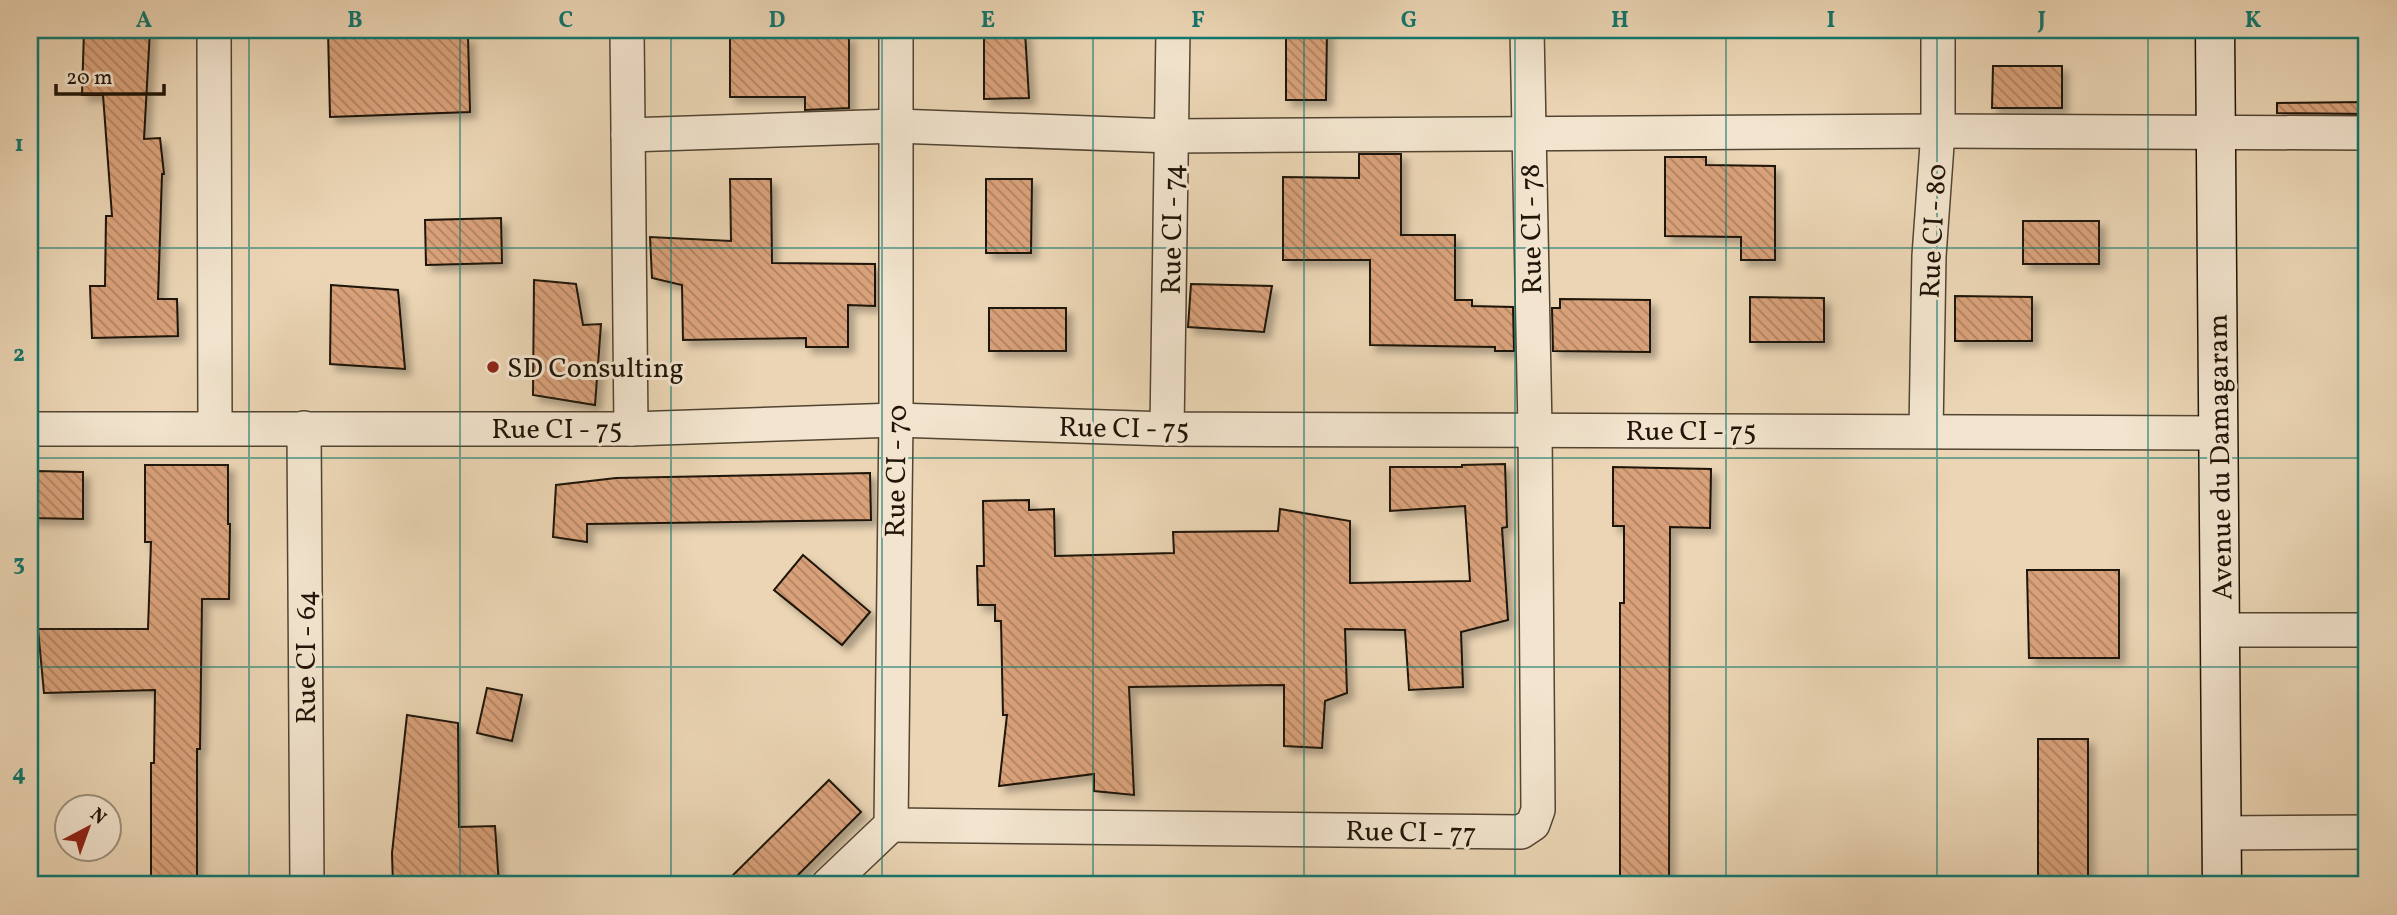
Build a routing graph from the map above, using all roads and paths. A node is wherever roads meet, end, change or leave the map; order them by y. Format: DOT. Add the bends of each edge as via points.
graph roads {
  1 [pos="214,30"];
  2 [pos="627,30"];
  3 [pos="896,30"];
  4 [pos="1173,30"];
  5 [pos="1527,30"];
  6 [pos="1938,30"];
  7 [pos="2214,30"];
  8 [pos="895,127"];
  9 [pos="1938,131"];
  10 [pos="1529,133"];
  11 [pos="2367,133"];
  12 [pos="2215,134"];
  13 [pos="628,135"];
  14 [pos="1171,136"];
  15 [pos="896,420"];
  16 [pos="215,428"];
  17 [pos="304,428"];
  18 [pos="30,429"];
  19 [pos="631,429"];
  20 [pos="1167,429"];
  21 [pos="1535,429"];
  22 [pos="1926,431"];
  23 [pos="2218,433"];
  24 [pos="2221,629"];
  25 [pos="2367,630"];
  26 [pos="891,825"];
  27 [pos="2367,832"];
  28 [pos="2222,833"];
  29 [pos="307,885"];
  30 [pos="828,885"];
  31 [pos="2222,885"];
  1 -- 16 [label="street"];
  2 -- 13 [label="street"];
  3 -- 8 [label="street, Rue CI - 70"];
  4 -- 14 [label="street, Rue CI - 74"];
  5 -- 10 [label="street, Rue CI - 78"];
  6 -- 9 [label="street, Rue CI - 80"];
  7 -- 12 [label="street, Avenue du Damagaram"];
  8 -- 13 [label="street"];
  8 -- 14 [label="street"];
  8 -- 15 [label="street, Rue CI - 70"];
  9 -- 10 [label="street"];
  9 -- 12 [label="street"];
  9 -- 22 [label="street, Rue CI - 80" via="1929,256"];
  10 -- 14 [label="street"];
  10 -- 21 [label="street, Rue CI - 78"];
  11 -- 12 [label="street"];
  12 -- 23 [label="street, Avenue du Damagaram"];
  13 -- 19 [label="street"];
  14 -- 20 [label="street, Rue CI - 74"];
  15 -- 19 [label="street, Rue CI - 75"];
  15 -- 20 [label="street, Rue CI - 75"];
  15 -- 26 [label="street, Rue CI - 70"];
  16 -- 17 [label="street, Rue CI - 75"];
  16 -- 18 [label="street, Rue CI - 75"];
  17 -- 19 [label="street, Rue CI - 75"];
  17 -- 29 [label="street, Rue CI - 64"];
  20 -- 21 [label="street, Rue CI - 75"];
  21 -- 22 [label="street, Rue CI - 75"];
  21 -- 26 [label="street, Rue CI - 77" via="1538,810 1533,824 1521,832"];
  22 -- 23 [label="street, Rue CI - 75"];
  23 -- 24 [label="street, Avenue du Damagaram"];
  24 -- 25 [label="street"];
  24 -- 28 [label="street, Avenue du Damagaram"];
  26 -- 30 [label="street"];
  27 -- 28 [label="street"];
  28 -- 31 [label="street, Avenue du Damagaram"];
}
